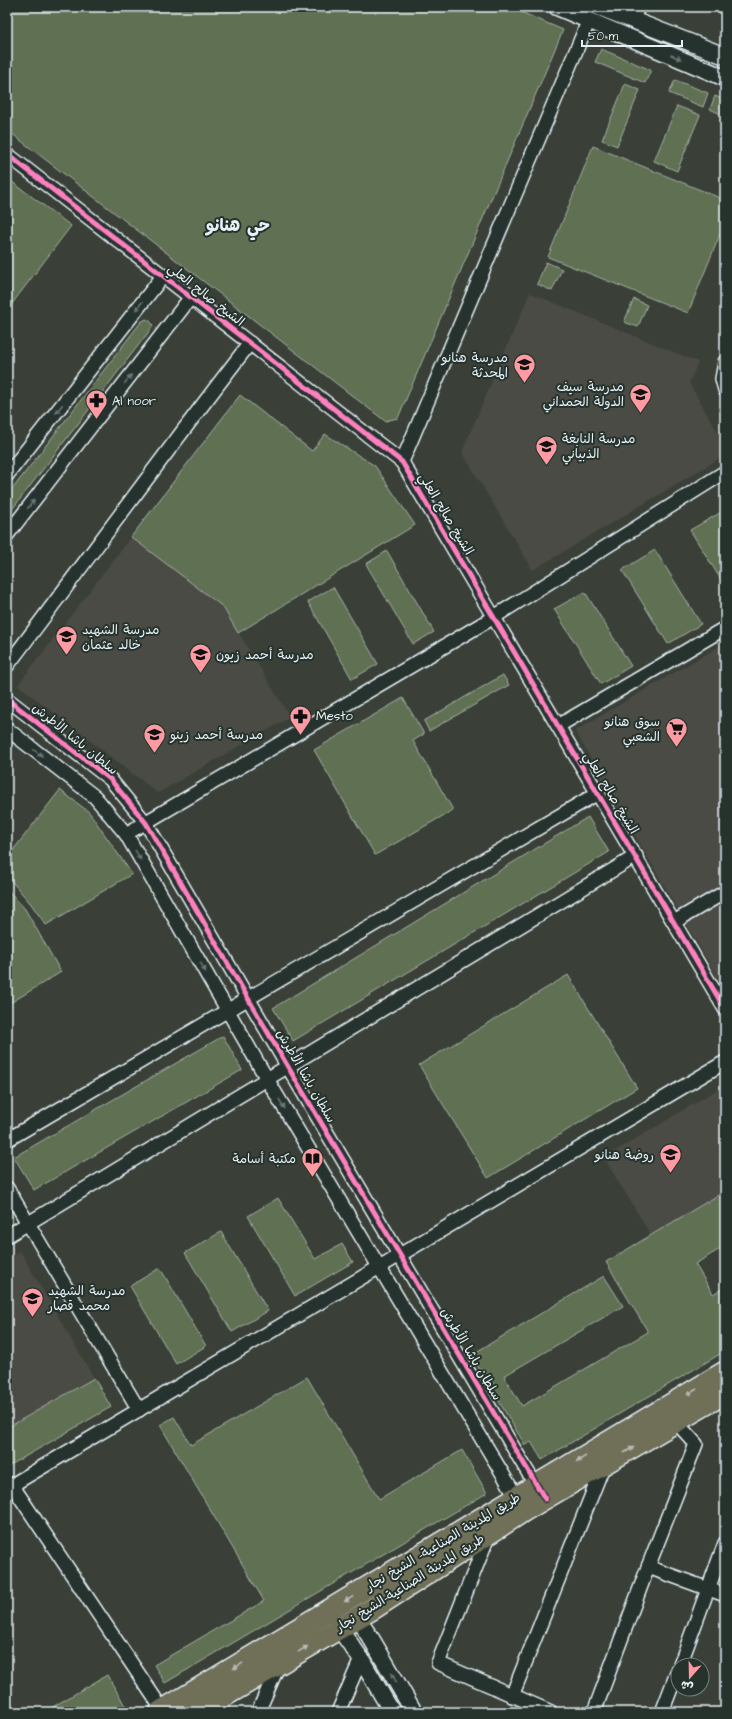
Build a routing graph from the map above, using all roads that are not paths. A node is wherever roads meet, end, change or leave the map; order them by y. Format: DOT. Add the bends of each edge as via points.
graph roads {
  1 [pos="557,7"];
  2 [pos="599,7"];
  3 [pos="635,14"];
  4 [pos="588,20"];
  5 [pos="725,56"];
  6 [pos="725,78"];
  7 [pos="7,154"];
  8 [pos="163,276"];
  9 [pos="191,298"];
  10 [pos="250,343"];
  11 [pos="725,362"];
  12 [pos="725,390"];
  13 [pos="402,462"];
  14 [pos="725,472"];
  15 [pos="7,475"];
  16 [pos="7,534"];
  17 [pos="494,617"];
  18 [pos="725,628"];
  19 [pos="7,666"];
  20 [pos="7,699"];
  21 [pos="558,726"];
  22 [pos="7,729"];
  23 [pos="598,793"];
  24 [pos="146,823"];
  25 [pos="126,834"];
  26 [pos="636,856"];
  27 [pos="725,892"];
  28 [pos="674,922"];
  29 [pos="249,999"];
  30 [pos="725,1009"];
  31 [pos="228,1012"];
  32 [pos="725,1062"];
  33 [pos="288,1067"];
  34 [pos="267,1079"];
  35 [pos="7,1140"];
  36 [pos="7,1188"];
  37 [pos="29,1224"];
  38 [pos="7,1236"];
  39 [pos="399,1255"];
  40 [pos="379,1267"];
  41 [pos="725,1372"];
  42 [pos="725,1392"];
  43 [pos="139,1410"];
  44 [pos="676,1422"];
  45 [pos="604,1464"];
  46 [pos="10,1486"];
  47 [pos="541,1492"];
  48 [pos="521,1504"];
  49 [pos="490,1533"];
  50 [pos="725,1543"];
  51 [pos="648,1567"];
  52 [pos="708,1589"];
  53 [pos="725,1595"];
  54 [pos="357,1618"];
  55 [pos="339,1628"];
  56 [pos="683,1657"];
  57 [pos="361,1659"];
  58 [pos="279,1664"];
  59 [pos="670,1691"];
  60 [pos="512,1696"];
  61 [pos="163,1712"];
  62 [pos="198,1712"];
  63 [pos="258,1712"];
  64 [pos="338,1712"];
  65 [pos="392,1712"];
  66 [pos="414,1712"];
  67 [pos="551,1712"];
  68 [pos="594,1712"];
  69 [pos="662,1712"];
  1 -- 4 [label="street"];
  2 -- 3 [label="street"];
  3 -- 5 [label="street"];
  4 -- 6 [label="street, one-way"];
  4 -- 13 [label="street"];
  7 -- 8 [label="street, الشيخ صالح العلي"];
  8 -- 9 [label="street, الشيخ صالح العلي"];
  8 -- 15 [label="street, one-way"];
  9 -- 10 [label="street, الشيخ صالح العلي"];
  16 -- 9 [label="street, one-way"];
  10 -- 13 [label="street, الشيخ صالح العلي"];
  10 -- 19 [label="street"];
  11 -- 12 [label="street" via="722,379"];
  13 -- 17 [label="street, الشيخ صالح العلي"];
  14 -- 17 [label="street"];
  17 -- 21 [label="street, الشيخ صالح العلي"];
  17 -- 24 [label="street"];
  18 -- 21 [label="street"];
  20 -- 24 [label="street, سلطان باشا الأطرش" via="110,780"];
  21 -- 23 [label="street, الشيخ صالح العلي"];
  22 -- 25 [label="street, one-way" via="95,797"];
  23 -- 26 [label="street, الشيخ صالح العلي"];
  23 -- 29 [label="street"];
  24 -- 25 [label="street"];
  24 -- 29 [label="street, سلطان باشا الأطرش"];
  25 -- 31 [label="street, one-way"];
  26 -- 28 [label="street, الشيخ صالح العلي"];
  26 -- 33 [label="street"];
  27 -- 28 [label="street"];
  28 -- 30 [label="street, الشيخ صالح العلي"];
  29 -- 31 [label="street"];
  29 -- 33 [label="street, سلطان باشا الأطرش"];
  31 -- 34 [label="street"];
  31 -- 35 [label="street"];
  32 -- 39 [label="street"];
  33 -- 34 [label="street"];
  33 -- 39 [label="street, سلطان باشا الأطرش"];
  34 -- 37 [label="street"];
  34 -- 40 [label="street, one-way"];
  36 -- 37 [label="street"];
  37 -- 38 [label="street"];
  37 -- 43 [label="street"];
  39 -- 40 [label="street"];
  39 -- 47 [label="street, سلطان باشا الأطرش"];
  40 -- 43 [label="street"];
  40 -- 48 [label="street"];
  41 -- 47 [label="main road, طريق المدينة الصناعية- الشيخ نجار, one-way"];
  42 -- 44 [label="main road"];
  43 -- 46 [label="street"];
  45 -- 44 [label="main road, one-way"];
  44 -- 51 [label="street" via="696,1444"];
  45 -- 47 [label="main road"];
  45 -- 60 [label="street"];
  46 -- 61 [label="street"];
  47 -- 48 [label="main road, طريق المدينة الصناعية- الشيخ نجار"];
  48 -- 49 [label="main road, طريق المدينة الصناعية-الشيخ نجار"];
  48 -- 61 [label="main road, طريق المدينة الصناعية- الشيخ نجار, one-way"];
  49 -- 54 [label="main road, طريق المدينة الصناعية-الشيخ نجار"];
  49 -- 60 [label="street" via="438,1663"];
  50 -- 52 [label="street"];
  51 -- 52 [label="street"];
  51 -- 68 [label="street"];
  52 -- 53 [label="street"];
  52 -- 56 [label="street"];
  54 -- 55 [label="main road, طريق المدينة الصناعية-الشيخ نجار"];
  66 -- 54 [label="street, one-way"];
  55 -- 57 [label="street"];
  58 -- 55 [label="main road, طريق المدينة الصناعية-الشيخ نجار, one-way"];
  57 -- 64 [label="street"];
  57 -- 65 [label="street"];
  58 -- 62 [label="main road, طريق المدينة الصناعية-الشيخ نجار"];
  58 -- 63 [label="street"];
  59 -- 69 [label="street"];
  60 -- 67 [label="street"];
}
